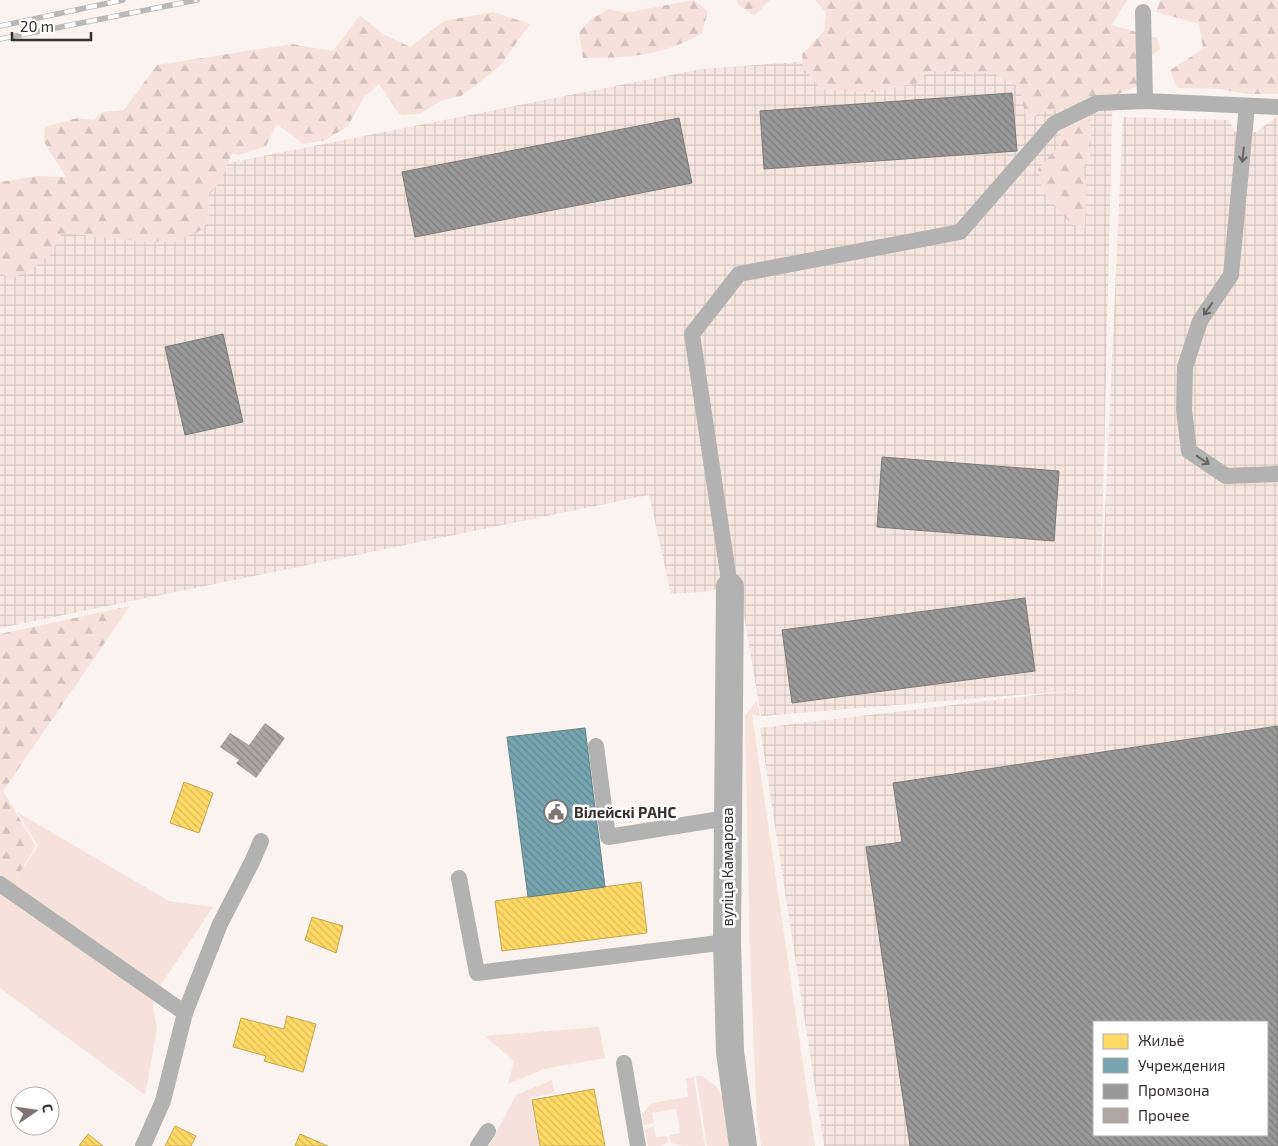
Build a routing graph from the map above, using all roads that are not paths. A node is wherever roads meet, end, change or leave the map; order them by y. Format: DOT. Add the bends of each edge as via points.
graph roads {
  1 [pos="1143,12"];
  2 [pos="1145,101"];
  3 [pos="1247,106"];
  4 [pos="1278,107"];
  5 [pos="1278,474"];
  6 [pos="730,587"];
  7 [pos="596,746"];
  8 [pos="728,818"];
  9 [pos="260,842"];
  10 [pos="459,878"];
  11 [pos="0,884"];
  12 [pos="727,942"];
  13 [pos="185,1013"];
  14 [pos="624,1063"];
  15 [pos="488,1130"];
  16 [pos="143,1146"];
  17 [pos="478,1146"];
  18 [pos="638,1146"];
  19 [pos="743,1146"];
  1 -- 2 [label="lane"];
  2 -- 3 [label="lane"];
  2 -- 6 [label="lane" via="1097,103 1054,124 960,232 739,274 692,334"];
  3 -- 4 [label="lane"];
  3 -- 5 [label="lane, one-way" via="1231,276 1200,320 1185,367 1184,410 1189,450 1226,476"];
  6 -- 8 [label="street, вуліца Камарова"];
  7 -- 8 [label="lane" via="608,837"];
  8 -- 12 [label="street, вуліца Камарова"];
  9 -- 13 [label="lane" via="220,924"];
  10 -- 12 [label="lane" via="477,973"];
  11 -- 13 [label="lane"];
  12 -- 19 [label="street, вуліца Камарова" via="730,1052"];
  13 -- 16 [label="lane" via="163,1100"];
  14 -- 18 [label="lane"];
  15 -- 17 [label="lane"];
}
